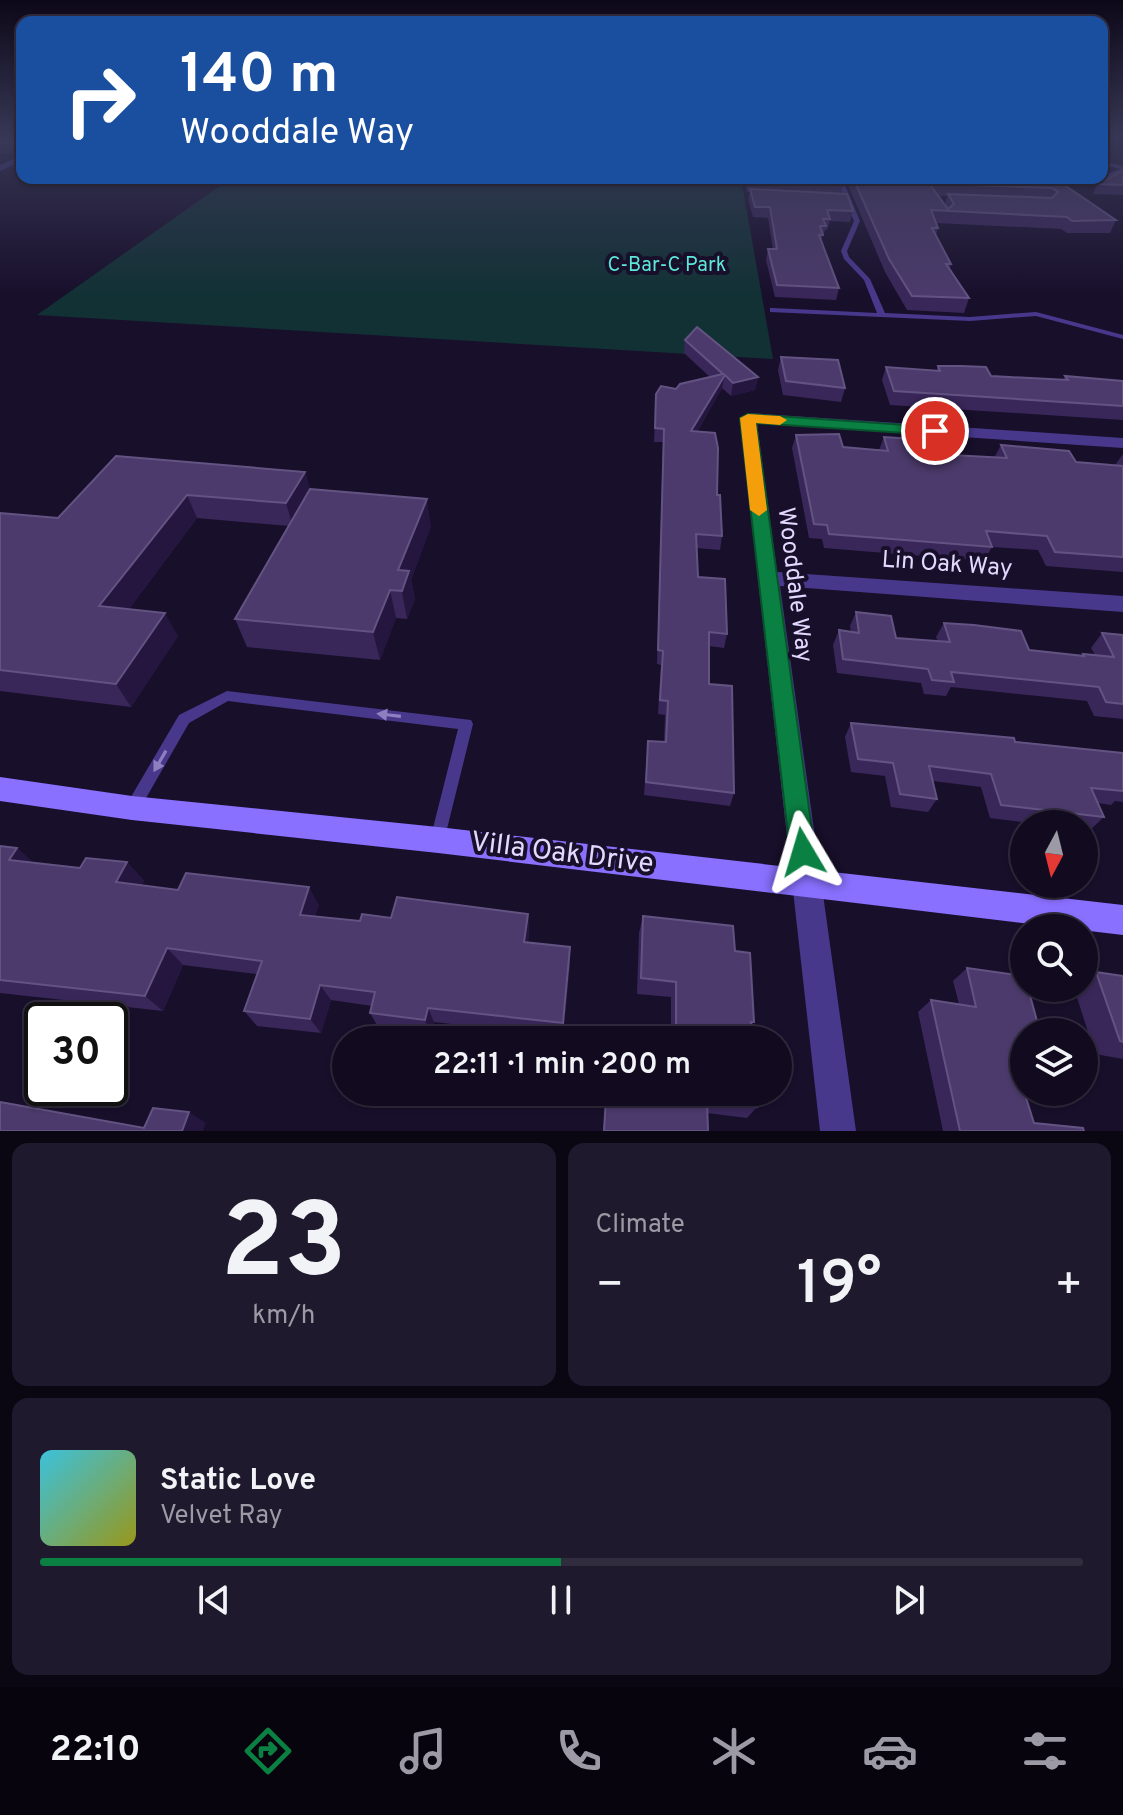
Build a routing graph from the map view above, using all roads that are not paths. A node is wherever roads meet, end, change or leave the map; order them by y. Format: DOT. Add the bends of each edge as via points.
graph roads {
  1 [pos="845,190"];
  2 [pos="840,200"];
  3 [pos="850,200"];
  4 [pos="773,310"];
  5 [pos="882,315"];
  6 [pos="1123,337"];
  7 [pos="1123,443"];
  8 [pos="767,578"];
  9 [pos="1123,604"];
  10 [pos="0,789"];
  11 [pos="132,808"];
  12 [pos="438,840"];
  13 [pos="807,882"];
  14 [pos="1123,920"];
  15 [pos="838,1131"];
  1 -- 3 [label="lane"];
  2 -- 3 [label="lane"];
  3 -- 5 [label="lane" via="857,221 844,251 863,274"];
  4 -- 5 [label="lane"];
  5 -- 6 [label="lane" via="970,319 1036,314"];
  7 -- 8 [label="street, Wooddale Way" via="748,418"];
  8 -- 9 [label="street, Lin Oak Way"];
  8 -- 13 [label="street, Wooddale Way"];
  10 -- 11 [label="street, Villa Oak Drive"];
  11 -- 12 [label="street, Villa Oak Drive"];
  12 -- 11 [label="lane, one-way" via="466,724 227,696 184,719"];
  12 -- 13 [label="street, Villa Oak Drive"];
  13 -- 14 [label="street, Villa Oak Drive"];
  13 -- 15 [label="street, Wooddale Way"];
}
